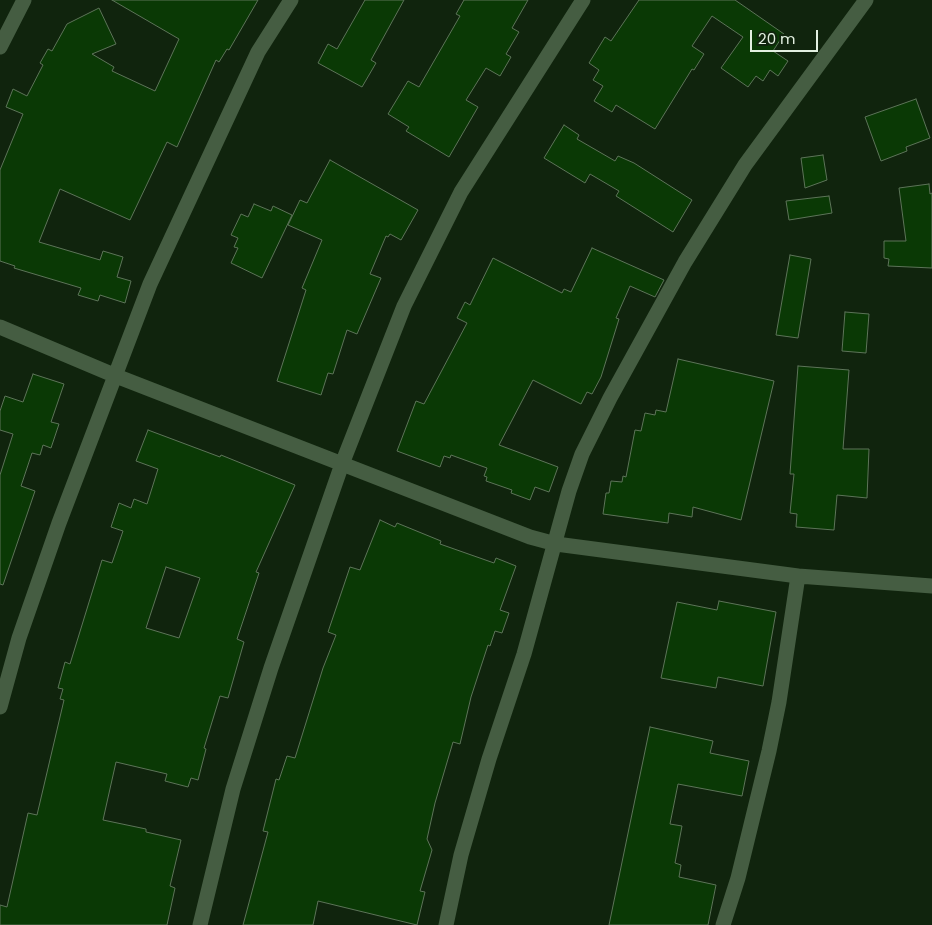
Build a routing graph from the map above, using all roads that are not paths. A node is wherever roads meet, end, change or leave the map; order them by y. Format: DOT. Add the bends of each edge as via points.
graph roads {
  1 [pos="24,0"];
  2 [pos="291,0"];
  3 [pos="583,0"];
  4 [pos="866,0"];
  5 [pos="0,47"];
  6 [pos="0,327"];
  7 [pos="116,376"];
  8 [pos="342,464"];
  9 [pos="556,544"];
  10 [pos="798,576"];
  11 [pos="932,586"];
  12 [pos="0,707"];
  13 [pos="200,925"];
  14 [pos="446,925"];
  15 [pos="723,925"];
  1 -- 5 [label="street"];
  2 -- 7 [label="street" via="258,52 198,177 150,284"];
  3 -- 8 [label="street" via="461,192 404,306"];
  4 -- 9 [label="street" via="745,165 685,262 582,454"];
  6 -- 7 [label="street"];
  7 -- 8 [label="street"];
  7 -- 12 [label="street" via="59,523 19,638"];
  8 -- 9 [label="street" via="499,527"];
  8 -- 13 [label="street" via="236,779"];
  9 -- 10 [label="street"];
  9 -- 14 [label="street" via="464,846"];
  10 -- 11 [label="street"];
  10 -- 15 [label="street" via="771,741 738,878"];
}
